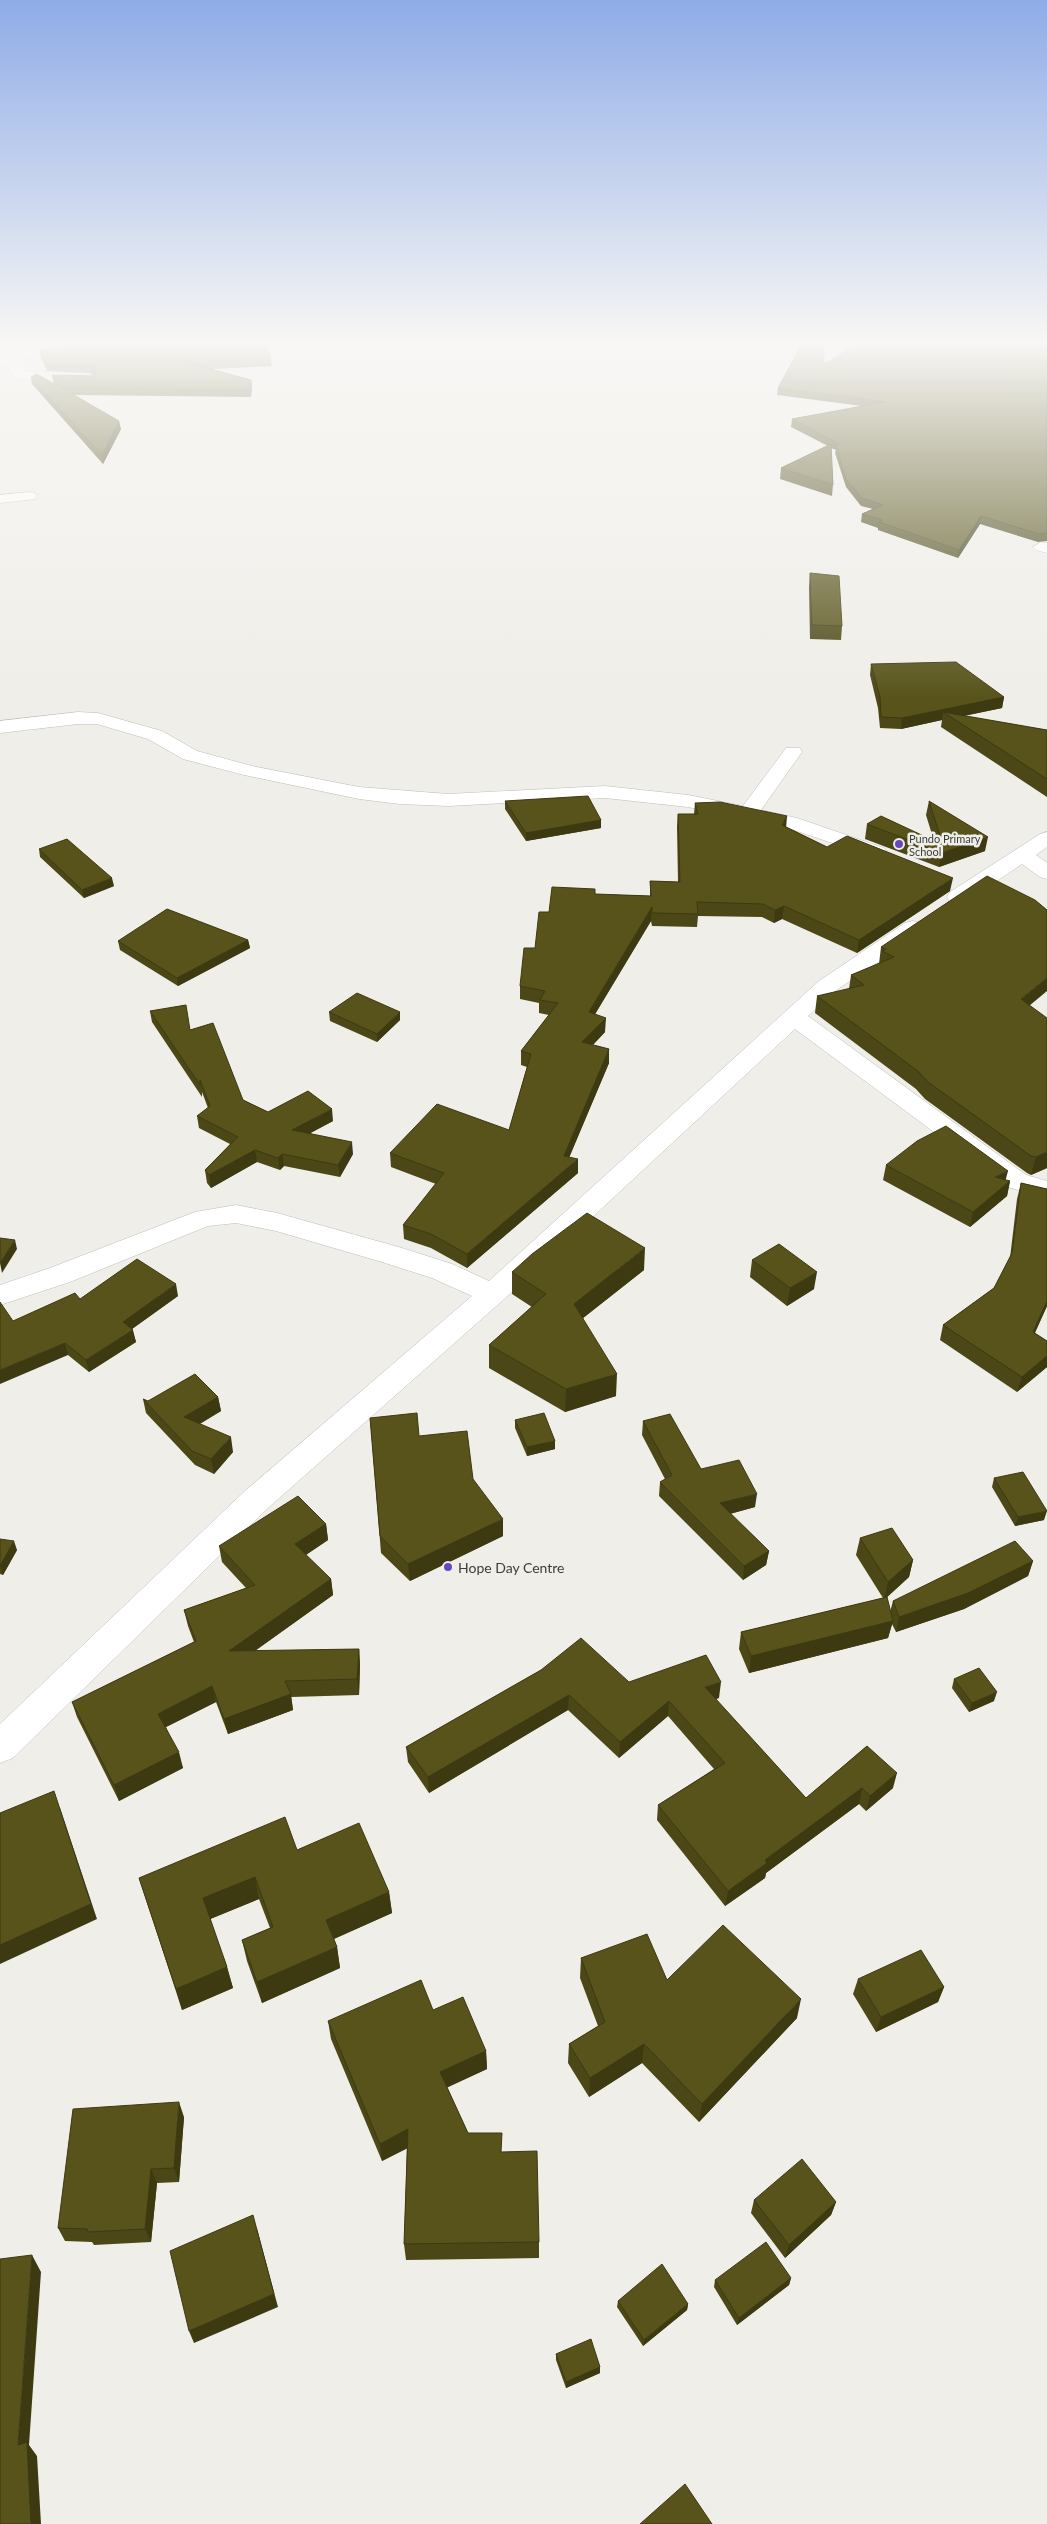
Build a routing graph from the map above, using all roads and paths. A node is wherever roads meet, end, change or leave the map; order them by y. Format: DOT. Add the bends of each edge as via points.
graph roads {
  1 [pos="30,496"];
  2 [pos="0,499"];
  3 [pos="0,727"];
  4 [pos="793,752"];
  5 [pos="749,812"];
  6 [pos="1047,838"];
  7 [pos="1022,854"];
  8 [pos="893,858"];
  9 [pos="1047,873"];
  10 [pos="794,1016"];
  11 [pos="1047,1190"];
  12 [pos="492,1294"];
  13 [pos="0,1295"];
  14 [pos="0,1747"];
  1 -- 2 [label="street"];
  3 -- 5 [label="street" via="78,718 98,719 155,735 190,755 307,784 400,798 448,800 605,792 688,801"];
  4 -- 5 [label="street"];
  5 -- 8 [label="street" via="835,836"];
  6 -- 7 [label="street"];
  7 -- 9 [label="street"];
  7 -- 10 [label="street" via="961,886 934,913 827,986"];
  10 -- 11 [label="street" via="1017,1180"];
  10 -- 12 [label="street"];
  12 -- 13 [label="street" via="442,1271 278,1222 236,1214 204,1218"];
  12 -- 14 [label="street" via="258,1499"];
}
